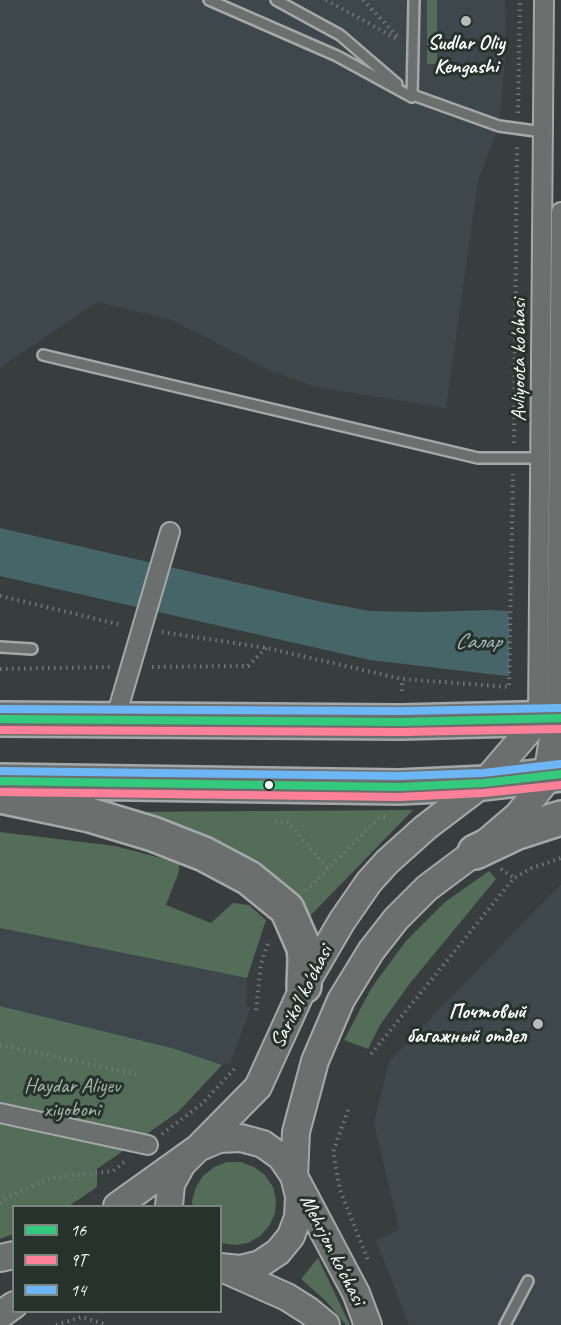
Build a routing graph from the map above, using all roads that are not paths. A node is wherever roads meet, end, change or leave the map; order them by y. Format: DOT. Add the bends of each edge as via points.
graph roads {
  1 [pos="209,0"];
  2 [pos="276,0"];
  3 [pos="414,0"];
  4 [pos="544,0"];
  5 [pos="412,97"];
  6 [pos="552,134"];
  7 [pos="561,212"];
  8 [pos="43,355"];
  9 [pos="553,458"];
  10 [pos="170,532"];
  11 [pos="554,580"];
  12 [pos="0,647"];
  13 [pos="32,649"];
  14 [pos="0,719"];
  15 [pos="552,719"];
  16 [pos="115,720"];
  17 [pos="554,775"];
  18 [pos="0,781"];
  19 [pos="484,783"];
  20 [pos="0,796"];
  21 [pos="561,818"];
  22 [pos="476,852"];
  23 [pos="304,986"];
  24 [pos="0,1113"];
  25 [pos="148,1145"];
  26 [pos="198,1148"];
  27 [pos="294,1176"];
  28 [pos="117,1205"];
  29 [pos="169,1205"];
  30 [pos="222,1268"];
  31 [pos="222,1269"];
  32 [pos="528,1281"];
  33 [pos="326,1325"];
  34 [pos="368,1325"];
  35 [pos="505,1325"];
  1 -- 5 [label="lane" via="337,56"];
  2 -- 5 [label="lane" via="340,34"];
  3 -- 5 [label="lane"];
  4 -- 6 [label="street, Avliyoota ko'chasi"];
  5 -- 6 [label="lane" via="499,126"];
  6 -- 9 [label="street, Avliyoota ko'chasi"];
  7 -- 9 [label="street, Avliyoota ko'chasi"];
  8 -- 9 [label="lane" via="478,458"];
  9 -- 11 [label="street, Avliyoota ko'chasi"];
  10 -- 16 [label="street"];
  11 -- 15 [label="street, Avliyoota ko'chasi" via="547,672"];
  12 -- 13 [label="lane"];
  14 -- 16 [label="highway"];
  15 -- 16 [label="highway"];
  15 -- 17 [label="main road"];
  15 -- 19 [label="main road, Sariko'l ko'chasi"];
  17 -- 19 [label="highway"];
  17 -- 22 [label="main road, Sariko'l ko'chasi" via="527,806"];
  18 -- 19 [label="highway" via="399,787"];
  19 -- 23 [label="main road, Sariko'l ko'chasi" via="426,827 369,882"];
  20 -- 23 [label="highway" via="90,815 153,834 204,854 249,878 286,909 304,948"];
  21 -- 22 [label="highway" via="515,833"];
  22 -- 27 [label="main road, Sariko'l ko'chasi" via="427,888 396,919 341,1000 303,1099 296,1132"];
  23 -- 26 [label="main road, Sariko'l ko'chasi" via="258,1087"];
  24 -- 25 [label="street"];
  26 -- 27 [label="main road, Mehrjon ko'chasi" via="219,1139 241,1138 263,1144 281,1157"];
  26 -- 28 [label="main road, Sariko'l ko'chasi"];
  26 -- 29 [label="main road" via="182,1164 171,1184"];
  27 -- 30 [label="main road, Sariko'l ko'chasi" via="299,1196 298,1217 291,1236 278,1252 260,1263 240,1269"];
  27 -- 34 [label="main road, Mehrjon ko'chasi" via="356,1293"];
  31 -- 33 [label="main road, Mehrjon ko'chasi" via="287,1297"];
  32 -- 35 [label="lane"];
}
